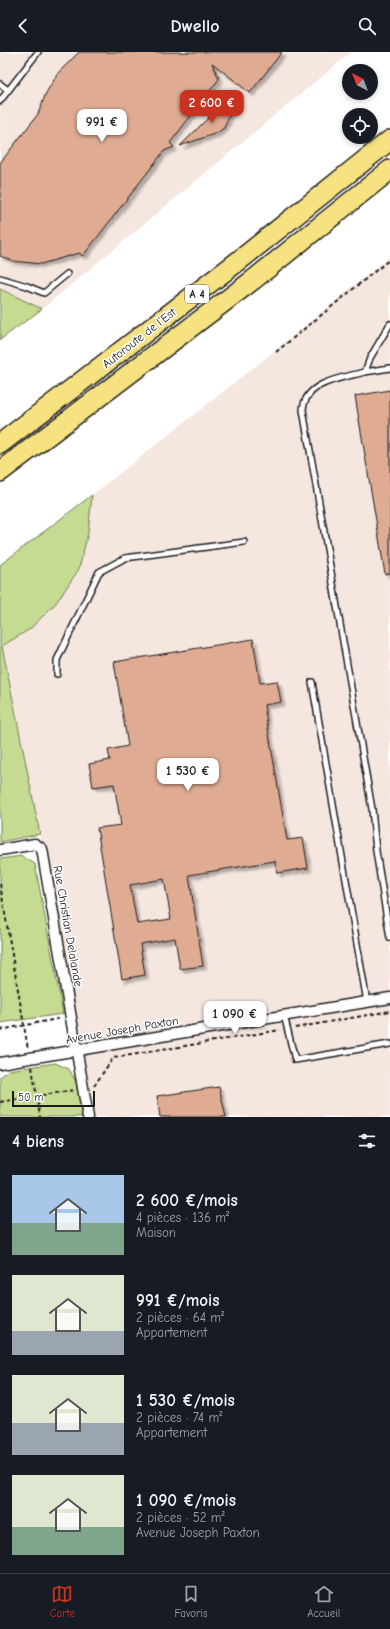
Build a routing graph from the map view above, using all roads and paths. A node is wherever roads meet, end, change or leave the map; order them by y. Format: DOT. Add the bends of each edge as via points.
graph roads {
  1 [pos="38,52"];
  2 [pos="0,84"];
  3 [pos="8,90"];
  4 [pos="0,101"];
  5 [pos="390,140"];
  6 [pos="390,170"];
  7 [pos="390,259"];
  8 [pos="67,274"];
  9 [pos="0,278"];
  10 [pos="390,324"];
  11 [pos="276,352"];
  12 [pos="390,368"];
  13 [pos="365,372"];
  14 [pos="0,444"];
  15 [pos="0,472"];
  16 [pos="244,542"];
  17 [pos="57,674"];
  18 [pos="312,682"];
  19 [pos="0,850"];
  20 [pos="0,884"];
  21 [pos="390,938"];
  22 [pos="390,998"];
  23 [pos="367,1002"];
  24 [pos="390,1011"];
  25 [pos="284,1016"];
  26 [pos="288,1029"];
  27 [pos="390,1044"];
  28 [pos="76,1051"];
  29 [pos="30,1058"];
  30 [pos="0,1063"];
  31 [pos="83,1089"];
  32 [pos="36,1096"];
  33 [pos="0,1102"];
  34 [pos="40,1117"];
  35 [pos="88,1117"];
  1 -- 3 [label="lane"];
  2 -- 3 [label="lane"];
  3 -- 4 [label="lane"];
  5 -- 14 [label="highway, Autoroute de l’Est / A 4" via="241,259"];
  6 -- 15 [label="highway, Autoroute de l’Est / A 4" via="253,280"];
  7 -- 11 [label="path"];
  8 -- 9 [label="lane" via="44,293"];
  10 -- 13 [label="lane" via="370,358"];
  12 -- 13 [label="lane"];
  13 -- 21 [label="lane" via="320,384 303,403 303,410 372,809"];
  16 -- 17 [label="lane" via="125,558 99,572 57,660"];
  18 -- 23 [label="lane"];
  19 -- 28 [label="street, Rue Christian Delalande" via="35,844 42,848"];
  20 -- 29 [label="path"];
  22 -- 23 [label="street, Avenue Joseph Paxton"];
  23 -- 25 [label="street, Avenue Joseph Paxton"];
  24 -- 26 [label="path"];
  25 -- 26 [label="lane"];
  25 -- 28 [label="street, Avenue Joseph Paxton"];
  26 -- 27 [label="lane" via="295,1060"];
  26 -- 31 [label="path" via="113,1058 94,1086"];
  28 -- 29 [label="street, Avenue Joseph Paxton"];
  28 -- 31 [label="street"];
  29 -- 30 [label="street, Avenue Joseph Paxton"];
  29 -- 32 [label="path"];
  31 -- 32 [label="path"];
  31 -- 35 [label="street"];
  32 -- 33 [label="path"];
  32 -- 34 [label="path"];
}
